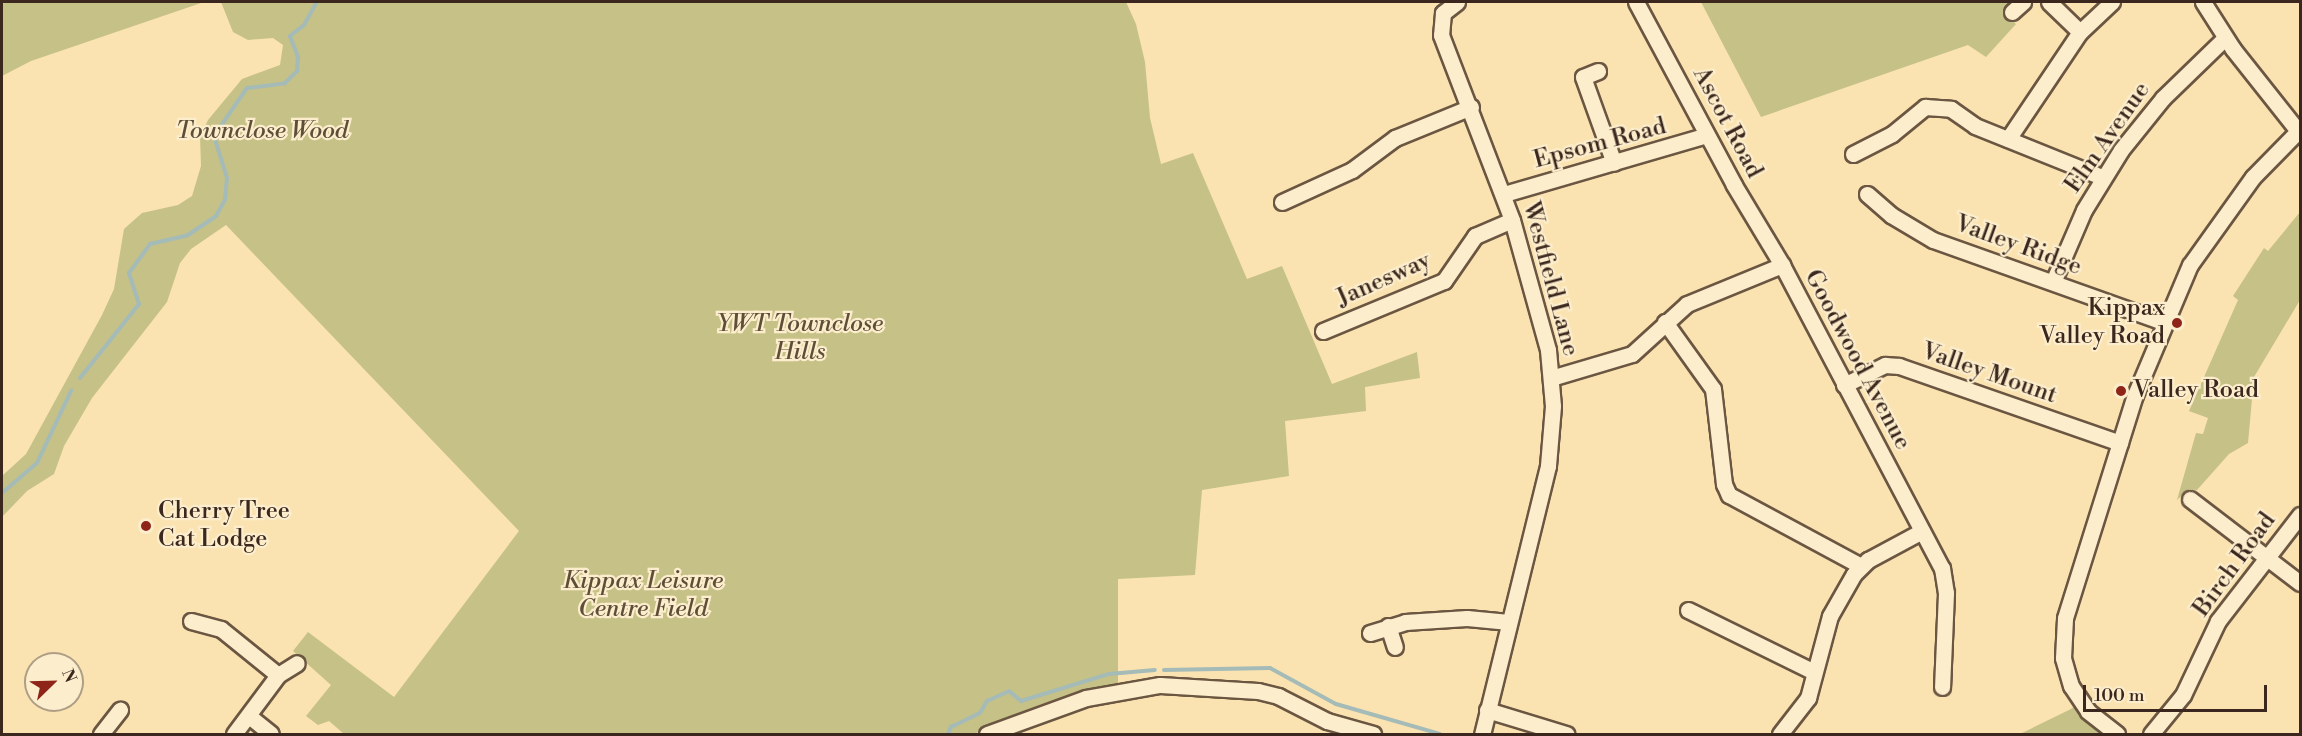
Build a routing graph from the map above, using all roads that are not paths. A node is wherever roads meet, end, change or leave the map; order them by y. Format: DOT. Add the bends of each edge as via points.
graph roads {
  1 [pos="1457,2"];
  2 [pos="1636,2"];
  3 [pos="2049,2"];
  4 [pos="2112,2"];
  5 [pos="2203,2"];
  6 [pos="2080,32"];
  7 [pos="2225,38"];
  8 [pos="1598,71"];
  9 [pos="1471,107"];
  10 [pos="2299,130"];
  11 [pos="1707,135"];
  12 [pos="2008,139"];
  13 [pos="1853,154"];
  14 [pos="1614,164"];
  15 [pos="2102,177"];
  16 [pos="1504,194"];
  17 [pos="1867,194"];
  18 [pos="1282,202"];
  19 [pos="1512,220"];
  20 [pos="1782,265"];
  21 [pos="2053,282"];
  22 [pos="1665,322"];
  23 [pos="2163,322"];
  24 [pos="1323,331"];
  25 [pos="1551,378"];
  26 [pos="1844,385"];
  27 [pos="2120,443"];
  28 [pos="2190,499"];
  29 [pos="2301,515"];
  30 [pos="1922,531"];
  31 [pos="2268,558"];
  32 [pos="1861,566"];
  33 [pos="2301,583"];
  34 [pos="1688,610"];
  35 [pos="191,621"];
  36 [pos="1509,622"];
  37 [pos="1388,626"];
  38 [pos="1370,633"];
  39 [pos="1395,647"];
  40 [pos="297,663"];
  41 [pos="1814,672"];
  42 [pos="278,675"];
  43 [pos="1942,687"];
  44 [pos="120,710"];
  45 [pos="1487,711"];
  46 [pos="249,716"];
  47 [pos="101,735"];
  48 [pos="234,735"];
  49 [pos="271,735"];
  50 [pos="987,735"];
  51 [pos="1372,735"];
  52 [pos="1482,735"];
  53 [pos="1566,735"];
  54 [pos="1780,735"];
  55 [pos="2117,735"];
  56 [pos="2151,735"];
  1 -- 9 [label="street, Westfield Lane" via="1440,20 1441,35"];
  2 -- 11 [label="street, Ascot Road"];
  3 -- 6 [label="street"];
  4 -- 6 [label="street"];
  5 -- 7 [label="street"];
  6 -- 12 [label="street"];
  7 -- 10 [label="street"];
  7 -- 15 [label="street, Elm Avenue" via="2163,98"];
  8 -- 14 [label="street" via="1583,77"];
  9 -- 16 [label="street, Westfield Lane"];
  9 -- 18 [label="street" via="1395,138 1352,170"];
  10 -- 23 [label="street" via="2230,206 2190,265"];
  11 -- 14 [label="street, Epsom Road"];
  11 -- 20 [label="street, Ascot Road"];
  12 -- 13 [label="street" via="1976,126 1952,109 1925,107 1892,134"];
  12 -- 15 [label="street"];
  14 -- 16 [label="street, Epsom Road"];
  15 -- 21 [label="street, Elm Avenue"];
  16 -- 19 [label="street, Westfield Lane"];
  17 -- 21 [label="street, Valley Ridge" via="1933,240"];
  19 -- 24 [label="street, Janesway" via="1475,236 1444,281"];
  19 -- 25 [label="street, Westfield Lane" via="1542,325"];
  20 -- 22 [label="street, Goodwood Avenue" via="1687,304"];
  20 -- 26 [label="street, Goodwood Avenue"];
  21 -- 23 [label="street, Valley Ridge"];
  22 -- 25 [label="street, Goodwood Avenue" via="1632,354"];
  22 -- 32 [label="street" via="1713,389 1724,484 1729,495"];
  23 -- 27 [label="street"];
  25 -- 36 [label="street, Westfield Lane" via="1548,466"];
  26 -- 27 [label="street, Valley Mount" via="1885,365 1899,366"];
  26 -- 30 [label="street, Goodwood Avenue"];
  27 -- 55 [label="street" via="2065,618 2062,648 2067,677 2076,695 2088,711"];
  28 -- 31 [label="street"];
  29 -- 31 [label="street, Birch Road"];
  30 -- 32 [label="street"];
  30 -- 43 [label="street, Goodwood Avenue" via="1946,584"];
  31 -- 33 [label="street"];
  31 -- 56 [label="street, Birch Road" via="2218,621 2184,696"];
  32 -- 41 [label="street" via="1830,616"];
  34 -- 41 [label="street"];
  35 -- 42 [label="street" via="227,633"];
  36 -- 37 [label="street" via="1467,618"];
  36 -- 45 [label="street, Westfield Lane"];
  37 -- 38 [label="street"];
  37 -- 39 [label="street"];
  40 -- 42 [label="street"];
  41 -- 54 [label="street" via="1804,706"];
  42 -- 46 [label="street"];
  44 -- 47 [label="street"];
  45 -- 52 [label="street, Westfield Lane"];
  45 -- 53 [label="street"];
  46 -- 48 [label="street"];
  46 -- 49 [label="street"];
  50 -- 51 [label="street" via="1086,698 1160,685 1258,691 1278,696 1327,721"];
}
